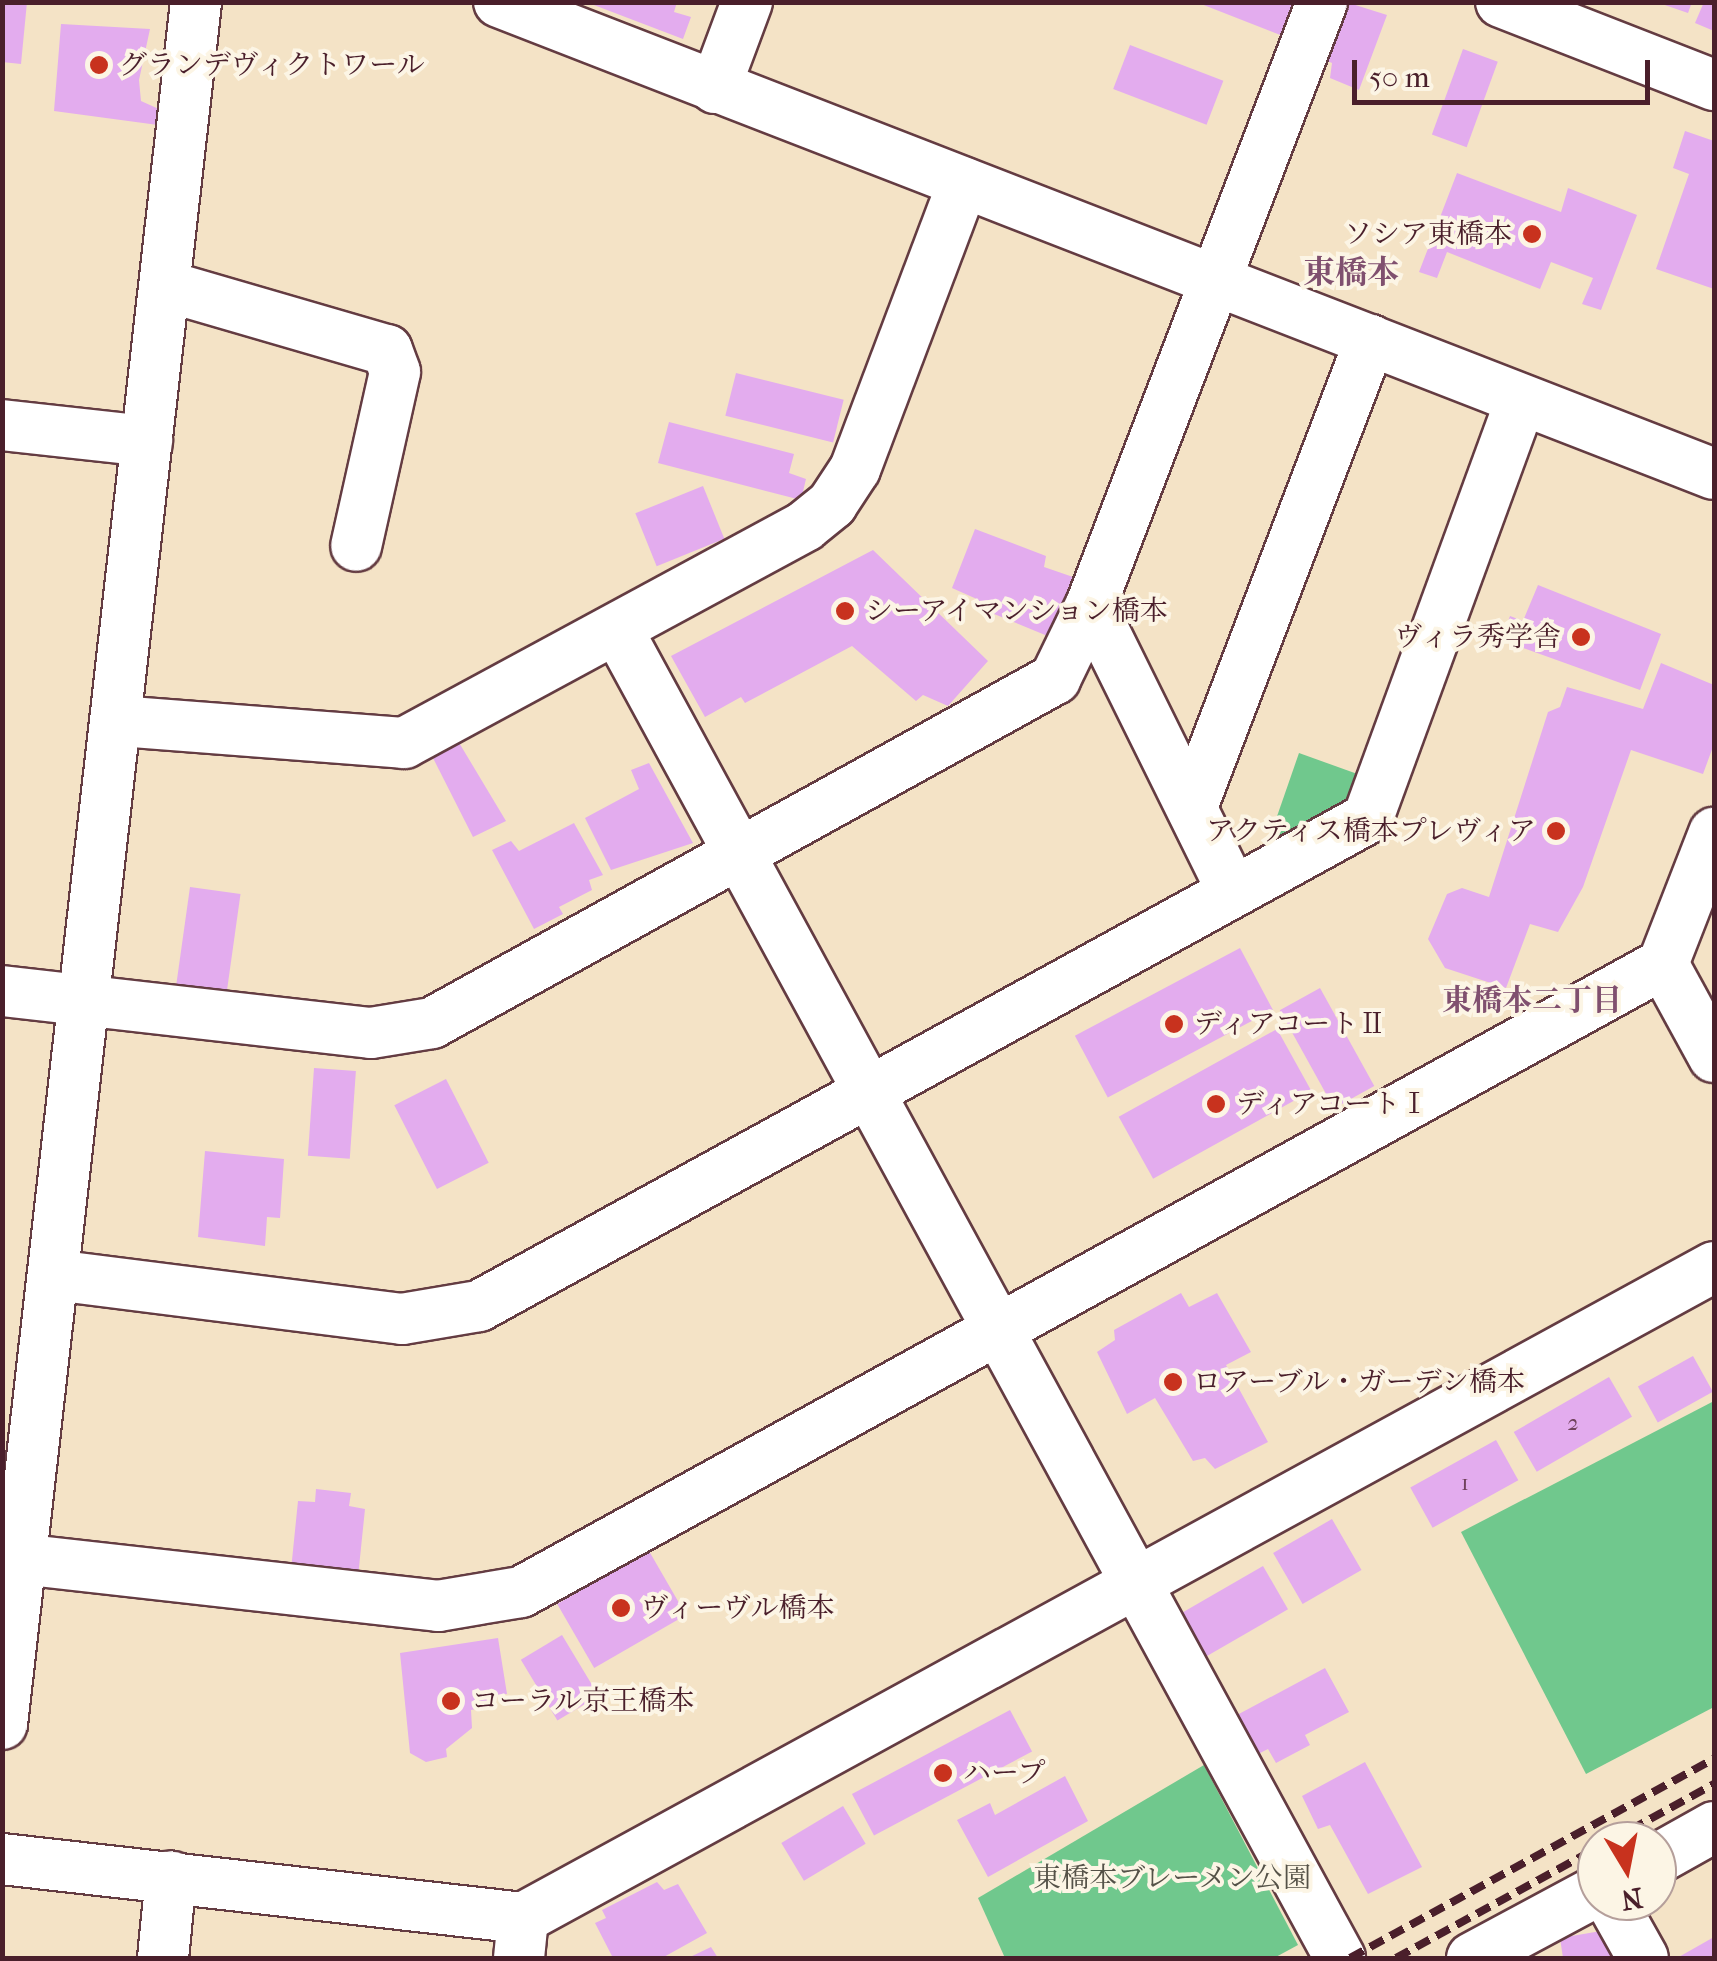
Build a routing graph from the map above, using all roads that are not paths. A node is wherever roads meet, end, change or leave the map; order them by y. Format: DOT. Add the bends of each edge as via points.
graph roads {
  1 [pos="196,2"];
  2 [pos="499,2"];
  3 [pos="747,2"];
  4 [pos="1322,2"];
  5 [pos="1501,2"];
  6 [pos="1714,85"];
  7 [pos="715,88"];
  8 [pos="963,183"];
  9 [pos="1216,282"];
  10 [pos="166,286"];
  11 [pos="1370,340"];
  12 [pos="1521,400"];
  13 [pos="2,425"];
  14 [pos="147,441"];
  15 [pos="1714,474"];
  16 [pos="356,546"];
  17 [pos="1090,605"];
  18 [pos="618,629"];
  19 [pos="118,721"];
  20 [pos="1192,807"];
  21 [pos="1714,834"];
  22 [pos="742,852"];
  23 [pos="1232,890"];
  24 [pos="1664,964"];
  25 [pos="2,992"];
  26 [pos="84,1001"];
  27 [pos="1714,1057"];
  28 [pos="871,1089"];
  29 [pos="1714,1267"];
  30 [pos="54,1275"];
  31 [pos="1001,1330"];
  32 [pos="12,1558"];
  33 [pos="1138,1579"];
  34 [pos="2,1724"];
  35 [pos="1714,1827"];
  36 [pos="1677,1847"];
  37 [pos="2,1859"];
  38 [pos="171,1876"];
  39 [pos="1577,1902"];
  40 [pos="1622,1921"];
  41 [pos="521,1938"];
  42 [pos="163,1958"];
  43 [pos="1340,1958"];
  44 [pos="1472,1958"];
  45 [pos="1643,1958"];
  1 -- 10 [label="street"];
  2 -- 7 [label="street"];
  3 -- 7 [label="street"];
  4 -- 9 [label="street"];
  5 -- 6 [label="street"];
  7 -- 8 [label="street"];
  8 -- 9 [label="street"];
  8 -- 18 [label="street" via="855,470 832,504 805,526"];
  9 -- 11 [label="street"];
  9 -- 17 [label="street"];
  10 -- 14 [label="street"];
  10 -- 16 [label="street" via="387,350 395,372"];
  11 -- 12 [label="street"];
  11 -- 20 [label="street"];
  12 -- 15 [label="street"];
  12 -- 23 [label="street" via="1368,818"];
  13 -- 14 [label="street"];
  14 -- 19 [label="street"];
  17 -- 20 [label="street"];
  17 -- 22 [label="street" via="1056,679"];
  18 -- 19 [label="street" via="404,743"];
  18 -- 22 [label="street"];
  19 -- 26 [label="street"];
  20 -- 23 [label="street"];
  21 -- 24 [label="street"];
  22 -- 26 [label="street" via="432,1023 371,1033"];
  22 -- 28 [label="street"];
  23 -- 28 [label="street"];
  24 -- 27 [label="street"];
  24 -- 31 [label="street"];
  25 -- 26 [label="street"];
  26 -- 30 [label="street"];
  28 -- 30 [label="street" via="479,1306 402,1319"];
  28 -- 31 [label="street"];
  29 -- 33 [label="street"];
  30 -- 32 [label="street"];
  31 -- 32 [label="street" via="521,1592 438,1606"];
  31 -- 33 [label="street"];
  32 -- 34 [label="street"];
  33 -- 41 [label="street"];
  33 -- 43 [label="street"];
  35 -- 36 [label="street"];
  37 -- 38 [label="street"];
  38 -- 41 [label="street"];
  38 -- 42 [label="street"];
  39 -- 44 [label="street"];
  40 -- 45 [label="street"];
}
